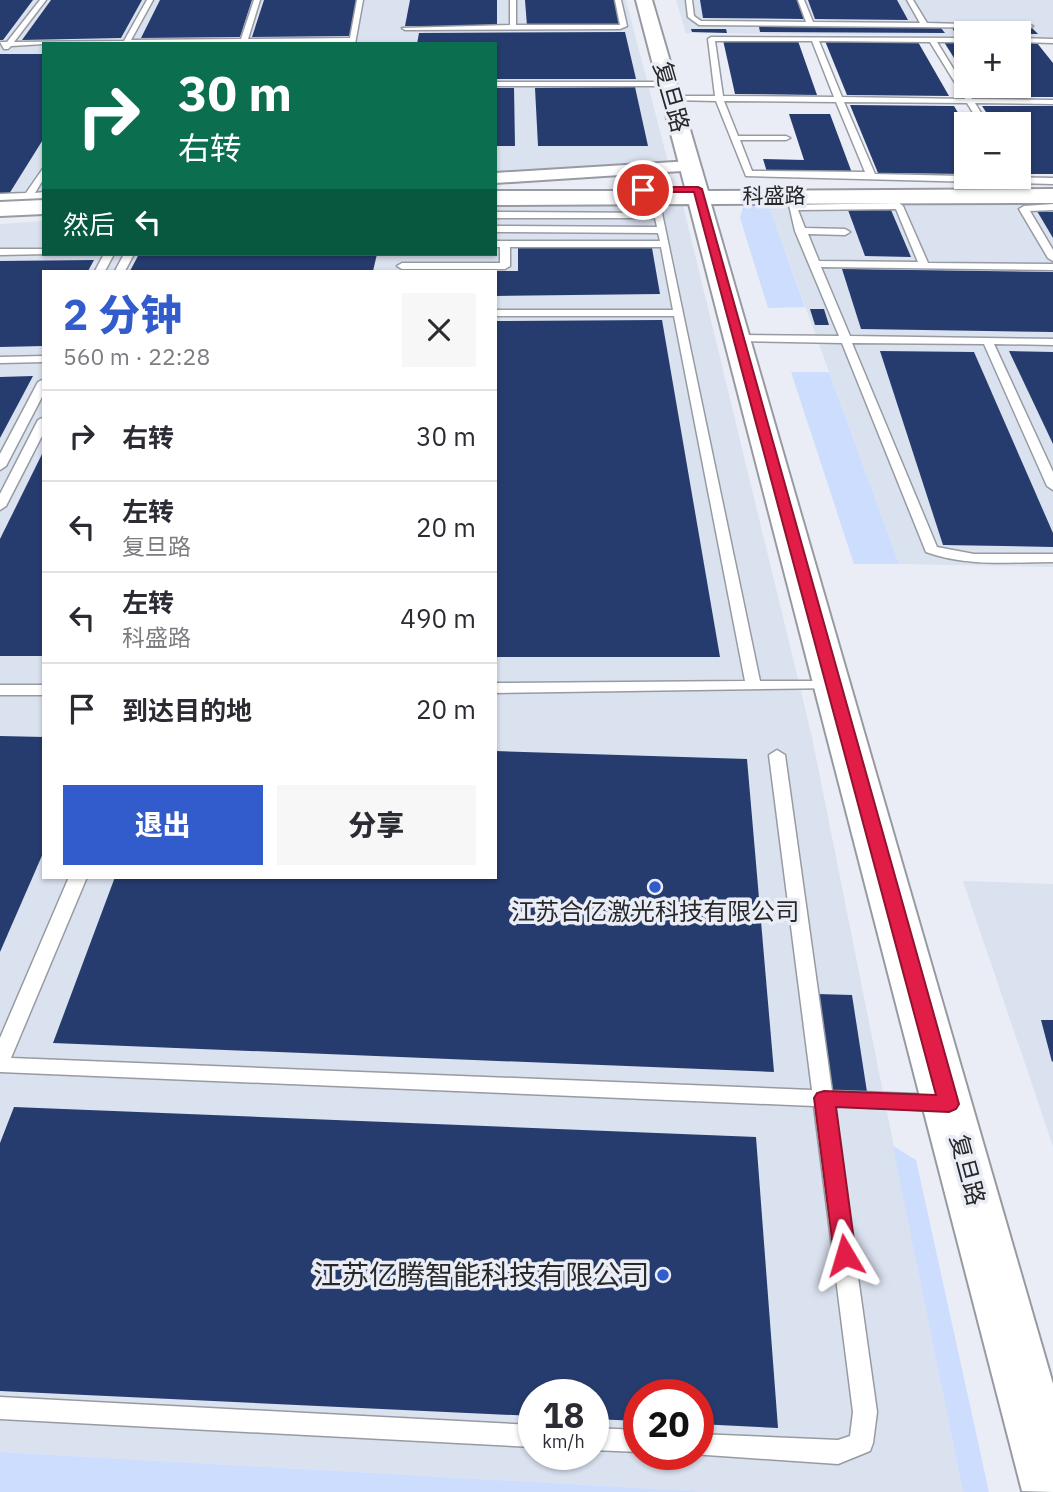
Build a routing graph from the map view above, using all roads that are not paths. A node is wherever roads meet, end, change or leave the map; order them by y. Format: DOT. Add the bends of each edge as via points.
graph roads {
  1 [pos="43,0"];
  2 [pos="149,0"];
  3 [pos="257,0"];
  4 [pos="360,0"];
  5 [pos="513,0"];
  6 [pos="618,0"];
  7 [pos="644,0"];
  8 [pos="689,0"];
  9 [pos="801,0"];
  10 [pos="911,0"];
  11 [pos="810,24"];
  12 [pos="925,25"];
  13 [pos="954,25"];
  14 [pos="513,27"];
  15 [pos="405,28"];
  16 [pos="814,39"];
  17 [pos="353,40"];
  18 [pos="932,40"];
  19 [pos="954,40"];
  20 [pos="1031,40"];
  21 [pos="1053,40"];
  22 [pos="128,42"];
  23 [pos="244,42"];
  24 [pos="42,45"];
  25 [pos="4,46"];
  26 [pos="42,47"];
  27 [pos="497,84"];
  28 [pos="670,91"];
  29 [pos="719,99"];
  30 [pos="839,100"];
  31 [pos="969,101"];
  32 [pos="1053,102"];
  33 [pos="976,112"];
  34 [pos="735,138"];
  35 [pos="786,138"];
  36 [pos="869,175"];
  37 [pos="42,178"];
  38 [pos="497,178"];
  39 [pos="1053,181"];
  40 [pos="954,182"];
  41 [pos="696,183"];
  42 [pos="954,185"];
  43 [pos="1031,185"];
  44 [pos="1031,187"];
  45 [pos="1031,188"];
  46 [pos="1053,190"];
  47 [pos="497,192"];
  48 [pos="1053,196"];
  49 [pos="0,197"];
  50 [pos="497,198"];
  51 [pos="36,202"];
  52 [pos="1053,206"];
  53 [pos="0,209"];
  54 [pos="42,214"];
  55 [pos="0,215"];
  56 [pos="497,215"];
  57 [pos="497,229"];
  58 [pos="662,230"];
  59 [pos="800,231"];
  60 [pos="845,232"];
  61 [pos="500,244"];
  62 [pos="664,244"];
  63 [pos="0,252"];
  64 [pos="42,252"];
  65 [pos="1053,258"];
  66 [pos="814,264"];
  67 [pos="924,265"];
  68 [pos="1053,267"];
  69 [pos="401,269"];
  70 [pos="497,313"];
  71 [pos="678,313"];
  72 [pos="739,338"];
  73 [pos="846,340"];
  74 [pos="988,342"];
  75 [pos="1053,342"];
  76 [pos="42,359"];
  77 [pos="0,360"];
  78 [pos="42,386"];
  79 [pos="42,424"];
  80 [pos="0,466"];
  81 [pos="1053,486"];
  82 [pos="0,506"];
  83 [pos="1053,558"];
  84 [pos="834,685"];
  85 [pos="753,686"];
  86 [pos="497,688"];
  87 [pos="0,690"];
  88 [pos="42,690"];
  89 [pos="778,755"];
  90 [pos="77,879"];
  91 [pos="0,1063"];
  92 [pos="824,1098"];
  93 [pos="949,1104"];
  94 [pos="0,1408"];
  95 [pos="518,1435"];
  96 [pos="714,1446"];
  97 [pos="1053,1491"];
  1 -- 25 [label="lane"];
  2 -- 22 [label="lane"];
  3 -- 23 [label="lane"];
  4 -- 17 [label="lane"];
  5 -- 14 [label="lane"];
  6 -- 14 [label="lane" via="624,26"];
  7 -- 28 [label="street, 复旦路"];
  8 -- 11 [label="lane" via="691,17 699,23"];
  9 -- 11 [label="lane"];
  10 -- 12 [label="lane"];
  11 -- 12 [label="lane"];
  12 -- 13 [label="lane"];
  14 -- 15 [label="lane"];
  16 -- 18 [label="lane"];
  16 -- 29 [label="lane" via="711,39"];
  16 -- 30 [label="lane"];
  17 -- 23 [label="lane"];
  18 -- 19 [label="lane"];
  18 -- 31 [label="lane"];
  20 -- 21 [label="lane"];
  24 -- 25 [label="lane"];
  25 -- 26 [label="lane"];
  27 -- 28 [label="lane"];
  28 -- 29 [label="lane"];
  28 -- 41 [label="street, 复旦路"];
  29 -- 30 [label="lane"];
  29 -- 34 [label="lane"];
  30 -- 31 [label="lane"];
  30 -- 36 [label="lane"];
  31 -- 32 [label="lane"];
  31 -- 33 [label="lane"];
  34 -- 35 [label="lane"];
  34 -- 36 [label="lane" via="749,174"];
  36 -- 40 [label="lane"];
  37 -- 51 [label="lane"];
  38 -- 41 [label="street"];
  39 -- 43 [label="lane"];
  41 -- 42 [label="street, 科盛路"];
  41 -- 47 [label="street, 科盛路"];
  41 -- 50 [label="street, 科盛路"];
  41 -- 72 [label="street, 复旦路"];
  44 -- 46 [label="street, 科盛路"];
  45 -- 48 [label="street, 科盛路"];
  49 -- 51 [label="lane"];
  51 -- 53 [label="street"];
  52 -- 65 [label="lane" via="1024,209"];
  54 -- 55 [label="street"];
  56 -- 58 [label="lane" via="659,215"];
  57 -- 58 [label="lane"];
  58 -- 62 [label="lane"];
  59 -- 60 [label="lane"];
  59 -- 66 [label="lane"];
  59 -- 67 [label="lane" via="792,207 899,206"];
  61 -- 62 [label="lane"];
  61 -- 69 [label="lane" via="505,266"];
  62 -- 71 [label="lane"];
  63 -- 64 [label="lane"];
  66 -- 67 [label="lane"];
  66 -- 73 [label="lane"];
  67 -- 68 [label="lane"];
  70 -- 71 [label="lane"];
  71 -- 85 [label="lane"];
  72 -- 73 [label="lane"];
  72 -- 84 [label="street, 复旦路"];
  73 -- 74 [label="lane"];
  73 -- 83 [label="lane" via="931,549 957,556"];
  74 -- 75 [label="lane"];
  74 -- 81 [label="lane"];
  76 -- 77 [label="lane"];
  78 -- 80 [label="lane"];
  79 -- 82 [label="lane"];
  84 -- 85 [label="lane"];
  84 -- 93 [label="street, 复旦路"];
  85 -- 86 [label="lane"];
  87 -- 88 [label="lane"];
  89 -- 92 [label="lane"];
  90 -- 91 [label="lane"];
  91 -- 92 [label="lane"];
  92 -- 93 [label="lane"];
  92 -- 96 [label="lane" via="865,1412 861,1443 838,1452"];
  93 -- 97 [label="street, 复旦路"];
  94 -- 95 [label="lane"];
}
